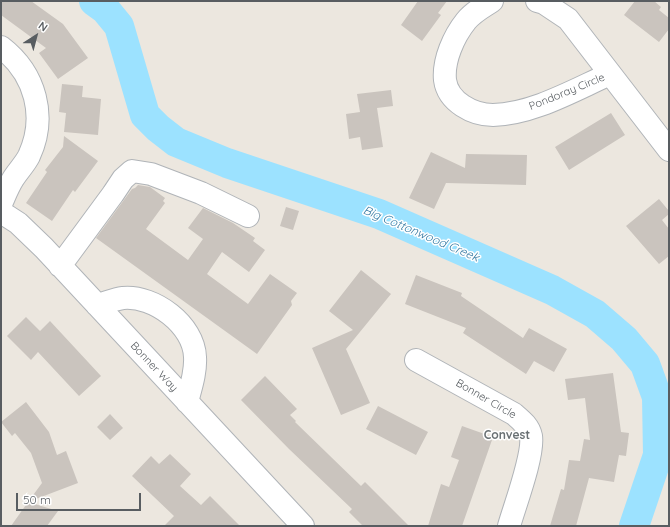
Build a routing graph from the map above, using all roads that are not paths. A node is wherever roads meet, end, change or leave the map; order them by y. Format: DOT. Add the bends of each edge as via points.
graph roads {
  1 [pos="492,1"];
  2 [pos="537,1"];
  3 [pos="1,47"];
  4 [pos="610,74"];
  5 [pos="669,150"];
  6 [pos="1,204"];
  7 [pos="1,212"];
  8 [pos="248,216"];
  9 [pos="60,266"];
  10 [pos="97,305"];
  11 [pos="416,360"];
  12 [pos="187,402"];
  13 [pos="303,526"];
  14 [pos="509,526"];
  1 -- 4 [label="street, Pondoray Circle" via="466,20 455,38 446,63 445,81 451,95 463,106 478,113 493,115 534,108"];
  2 -- 4 [label="street, Pondoray Circle" via="568,19"];
  3 -- 6 [label="street" via="20,65 31,84 37,104 38,124 28,158 13,179"];
  4 -- 5 [label="street, Pondoray Circle"];
  7 -- 9 [label="street, Bonner Way" via="18,223"];
  8 -- 9 [label="street" via="201,193 151,174 132,171 123,178"];
  9 -- 10 [label="street, Bonner Way"];
  10 -- 12 [label="street, Bonner Way"];
  10 -- 12 [label="street" via="124,298 146,301 168,312 183,325 195,356"];
  11 -- 14 [label="street, Bonner Circle" via="514,414 525,423 530,435 531,453"];
  12 -- 13 [label="street, Bonner Way"];
}
